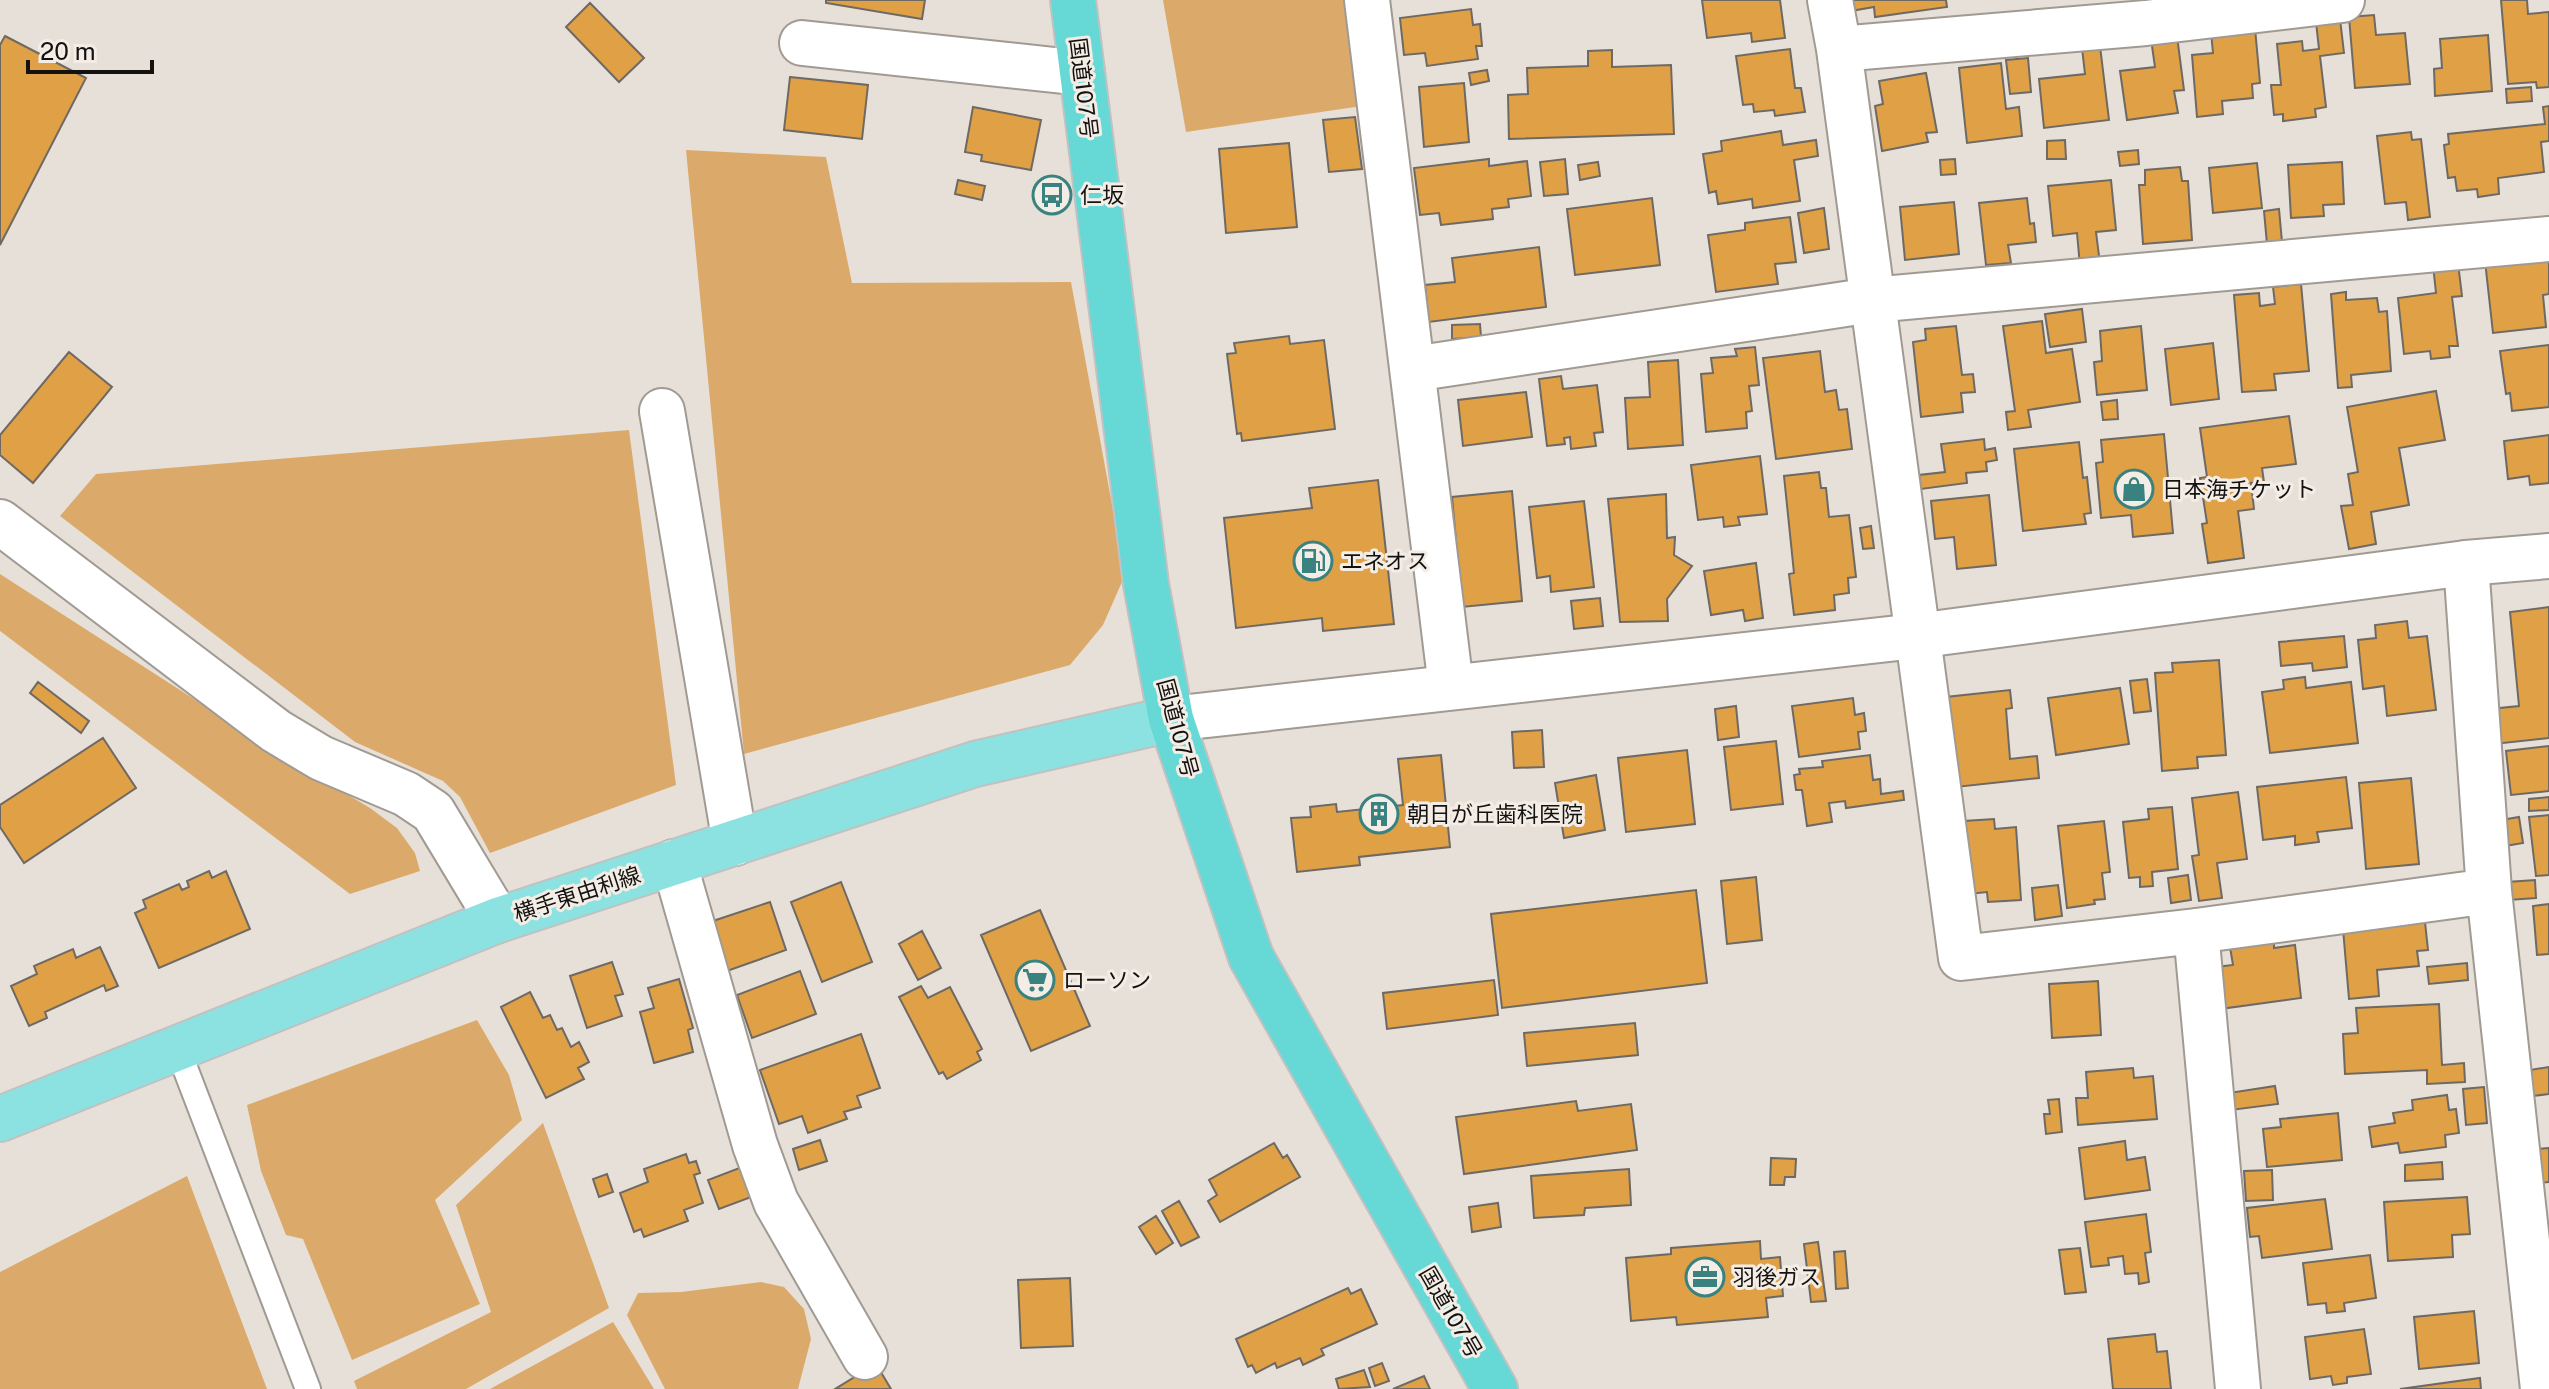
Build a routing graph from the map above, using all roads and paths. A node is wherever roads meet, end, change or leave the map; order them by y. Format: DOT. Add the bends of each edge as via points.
graph roads {
  1 [pos="1073,0"];
  2 [pos="1367,0"];
  3 [pos="1830,0"];
  4 [pos="2342,0"];
  5 [pos="2144,12"];
  6 [pos="802,43"];
  7 [pos="1839,49"];
  8 [pos="1082,73"];
  9 [pos="2549,239"];
  10 [pos="1872,300"];
  11 [pos="1413,369"];
  12 [pos="662,411"];
  13 [pos="0,522"];
  14 [pos="2549,556"];
  15 [pos="2466,563"];
  16 [pos="1916,636"];
  17 [pos="1451,687"];
  18 [pos="1171,719"];
  19 [pos="735,843"];
  20 [pos="674,862"];
  21 [pos="2489,891"];
  22 [pos="498,920"];
  23 [pos="2196,931"];
  24 [pos="177,1047"];
  25 [pos="0,1119"];
  26 [pos="865,1357"];
  27 [pos="308,1389"];
  28 [pos="1495,1389"];
  29 [pos="2238,1389"];
  30 [pos="2543,1389"];
  1 -- 8 [label="highway, 国道107号"];
  2 -- 11 [label="street"];
  3 -- 7 [label="street"];
  4 -- 5 [label="street"];
  5 -- 7 [label="street"];
  6 -- 8 [label="street"];
  7 -- 10 [label="street"];
  8 -- 18 [label="highway, 国道107号" via="1146,584"];
  9 -- 10 [label="street"];
  10 -- 11 [label="street"];
  10 -- 16 [label="street"];
  11 -- 17 [label="street"];
  12 -- 19 [label="street"];
  13 -- 22 [label="street" via="276,731 433,812"];
  14 -- 15 [label="street"];
  15 -- 16 [label="street"];
  15 -- 21 [label="street"];
  16 -- 17 [label="street"];
  16 -- 23 [label="street" via="1961,958"];
  17 -- 18 [label="street"];
  18 -- 19 [label="main road, 横手東由利線" via="975,764"];
  18 -- 28 [label="highway, 国道107号" via="1251,957"];
  19 -- 20 [label="main road, 横手東由利線"];
  20 -- 22 [label="main road, 横手東由利線"];
  20 -- 26 [label="street" via="776,1202"];
  21 -- 23 [label="street"];
  21 -- 30 [label="street"];
  22 -- 24 [label="main road, 横手東由利線"];
  23 -- 29 [label="street"];
  24 -- 25 [label="main road, 横手東由利線"];
  24 -- 27 [label="lane"];
}
